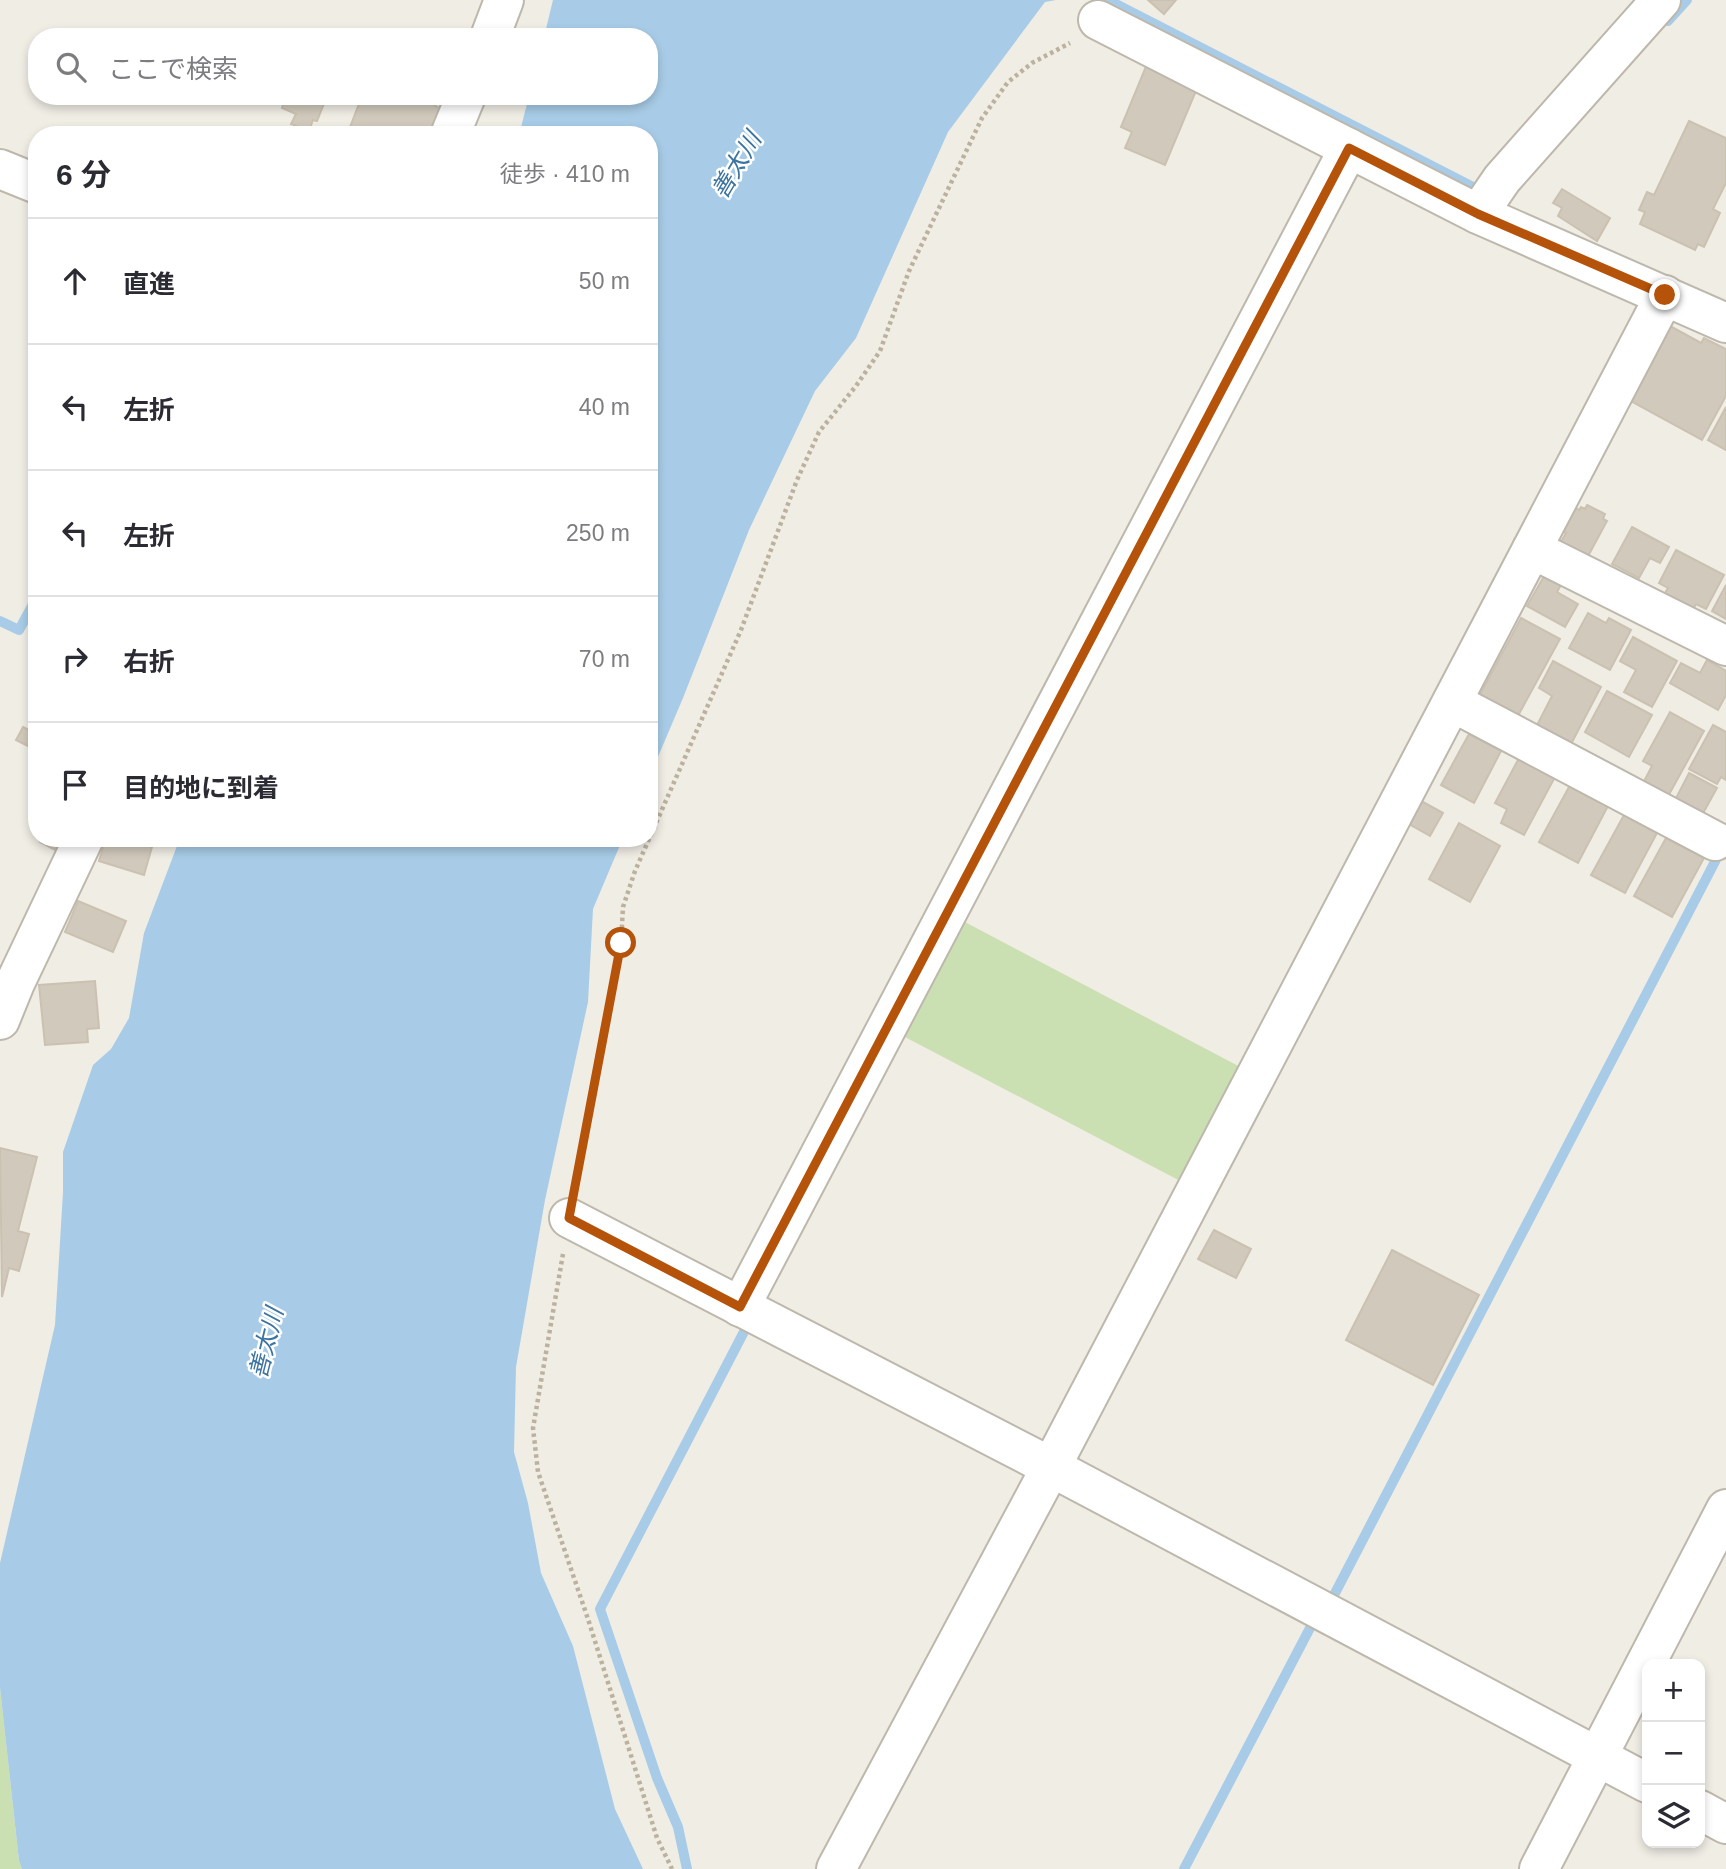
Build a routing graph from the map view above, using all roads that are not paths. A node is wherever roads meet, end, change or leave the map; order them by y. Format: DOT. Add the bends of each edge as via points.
graph roads {
  1 [pos="504,0"];
  2 [pos="1661,0"];
  3 [pos="1098,20"];
  4 [pos="493,28"];
  5 [pos="462,105"];
  6 [pos="454,126"];
  7 [pos="1349,148"];
  8 [pos="0,169"];
  9 [pos="28,180"];
  10 [pos="1478,214"];
  11 [pos="1665,295"];
  12 [pos="1726,323"];
  13 [pos="1532,549"];
  14 [pos="1726,646"];
  15 [pos="1452,702"];
  16 [pos="1715,841"];
  17 [pos="79,847"];
  18 [pos="7,980"];
  19 [pos="0,1020"];
  20 [pos="569,1218"];
  21 [pos="740,1307"];
  22 [pos="1051,1467"];
  23 [pos="1726,1509"];
  24 [pos="1598,1757"];
  25 [pos="1642,1780"];
  26 [pos="1705,1813"];
  27 [pos="1726,1824"];
  28 [pos="836,1869"];
  29 [pos="1539,1869"];
  1 -- 4 [label="street"];
  2 -- 10 [label="street" via="1502,179"];
  3 -- 7 [label="street"];
  5 -- 6 [label="street"];
  7 -- 10 [label="street"];
  7 -- 21 [label="street"];
  8 -- 9 [label="street"];
  10 -- 11 [label="street"];
  11 -- 12 [label="street"];
  11 -- 13 [label="street"];
  13 -- 14 [label="street"];
  13 -- 15 [label="street"];
  15 -- 16 [label="street"];
  15 -- 22 [label="street"];
  17 -- 18 [label="street"];
  18 -- 19 [label="street"];
  20 -- 21 [label="street"];
  21 -- 22 [label="street"];
  22 -- 24 [label="street"];
  22 -- 28 [label="street"];
  23 -- 24 [label="street"];
  24 -- 25 [label="street"];
  24 -- 29 [label="street"];
  26 -- 27 [label="street"];
}
